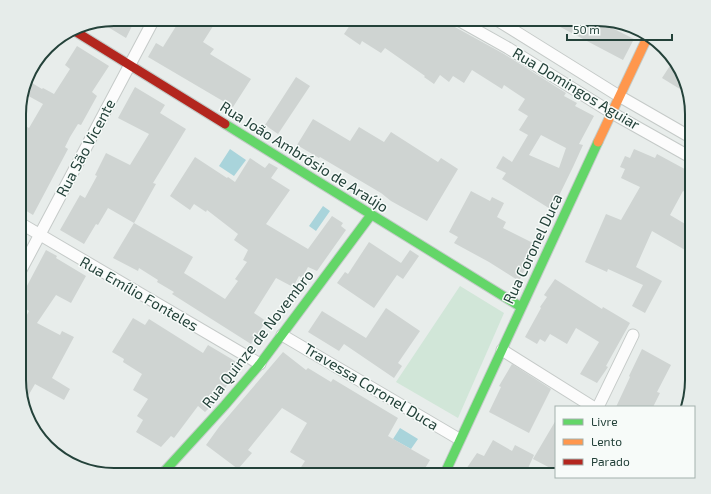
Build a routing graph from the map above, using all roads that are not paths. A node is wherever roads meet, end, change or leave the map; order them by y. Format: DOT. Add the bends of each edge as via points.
graph roads {
  1 [pos="151,26"];
  2 [pos="469,26"];
  3 [pos="507,26"];
  4 [pos="517,32"];
  5 [pos="79,34"];
  6 [pos="646,41"];
  7 [pos="508,48"];
  8 [pos="130,66"];
  9 [pos="619,96"];
  10 [pos="612,113"];
  11 [pos="685,134"];
  12 [pos="685,154"];
  13 [pos="371,215"];
  14 [pos="26,227"];
  15 [pos="39,235"];
  16 [pos="26,260"];
  17 [pos="521,307"];
  18 [pos="282,335"];
  19 [pos="633,335"];
  20 [pos="502,350"];
  21 [pos="260,364"];
  22 [pos="591,406"];
  23 [pos="598,406"];
  24 [pos="459,439"];
  25 [pos="167,468"];
  26 [pos="447,468"];
  1 -- 8 [label="street, Rua São Vicente"];
  2 -- 7 [label="street, Rua Domingos Aguiar"];
  3 -- 4 [label="street, Rua Domingos Aguiar"];
  4 -- 7 [label="street"];
  4 -- 9 [label="street, Rua Domingos Aguiar"];
  5 -- 8 [label="street, Rua João Ambrósio de Araújo"];
  6 -- 9 [label="street, Rua Coronel Duca"];
  7 -- 10 [label="street, Rua Domingos Aguiar"];
  8 -- 13 [label="street, Rua João Ambrósio de Araújo"];
  8 -- 15 [label="street, Rua São Vicente"];
  9 -- 10 [label="street, Rua Coronel Duca"];
  9 -- 11 [label="street, Rua Domingos Aguiar"];
  10 -- 12 [label="street, Rua Domingos Aguiar"];
  10 -- 17 [label="street, Rua Coronel Duca"];
  13 -- 17 [label="street, Rua João Ambrósio de Araújo"];
  13 -- 18 [label="street, Rua Quinze de Novembro"];
  14 -- 15 [label="street, Rua Emílio Fonteles"];
  15 -- 16 [label="street, Rua São Vicente"];
  15 -- 21 [label="street, Rua Emílio Fonteles"];
  17 -- 20 [label="street, Rua Coronel Duca"];
  18 -- 21 [label="street, Rua Quinze de Novembro"];
  18 -- 24 [label="street, Travessa Coronel Duca"];
  19 -- 23 [label="street"];
  20 -- 22 [label="street"];
  20 -- 24 [label="street, Rua Coronel Duca"];
  21 -- 25 [label="street, Rua Quinze de Novembro"];
  24 -- 26 [label="street, Rua Coronel Duca"];
}
